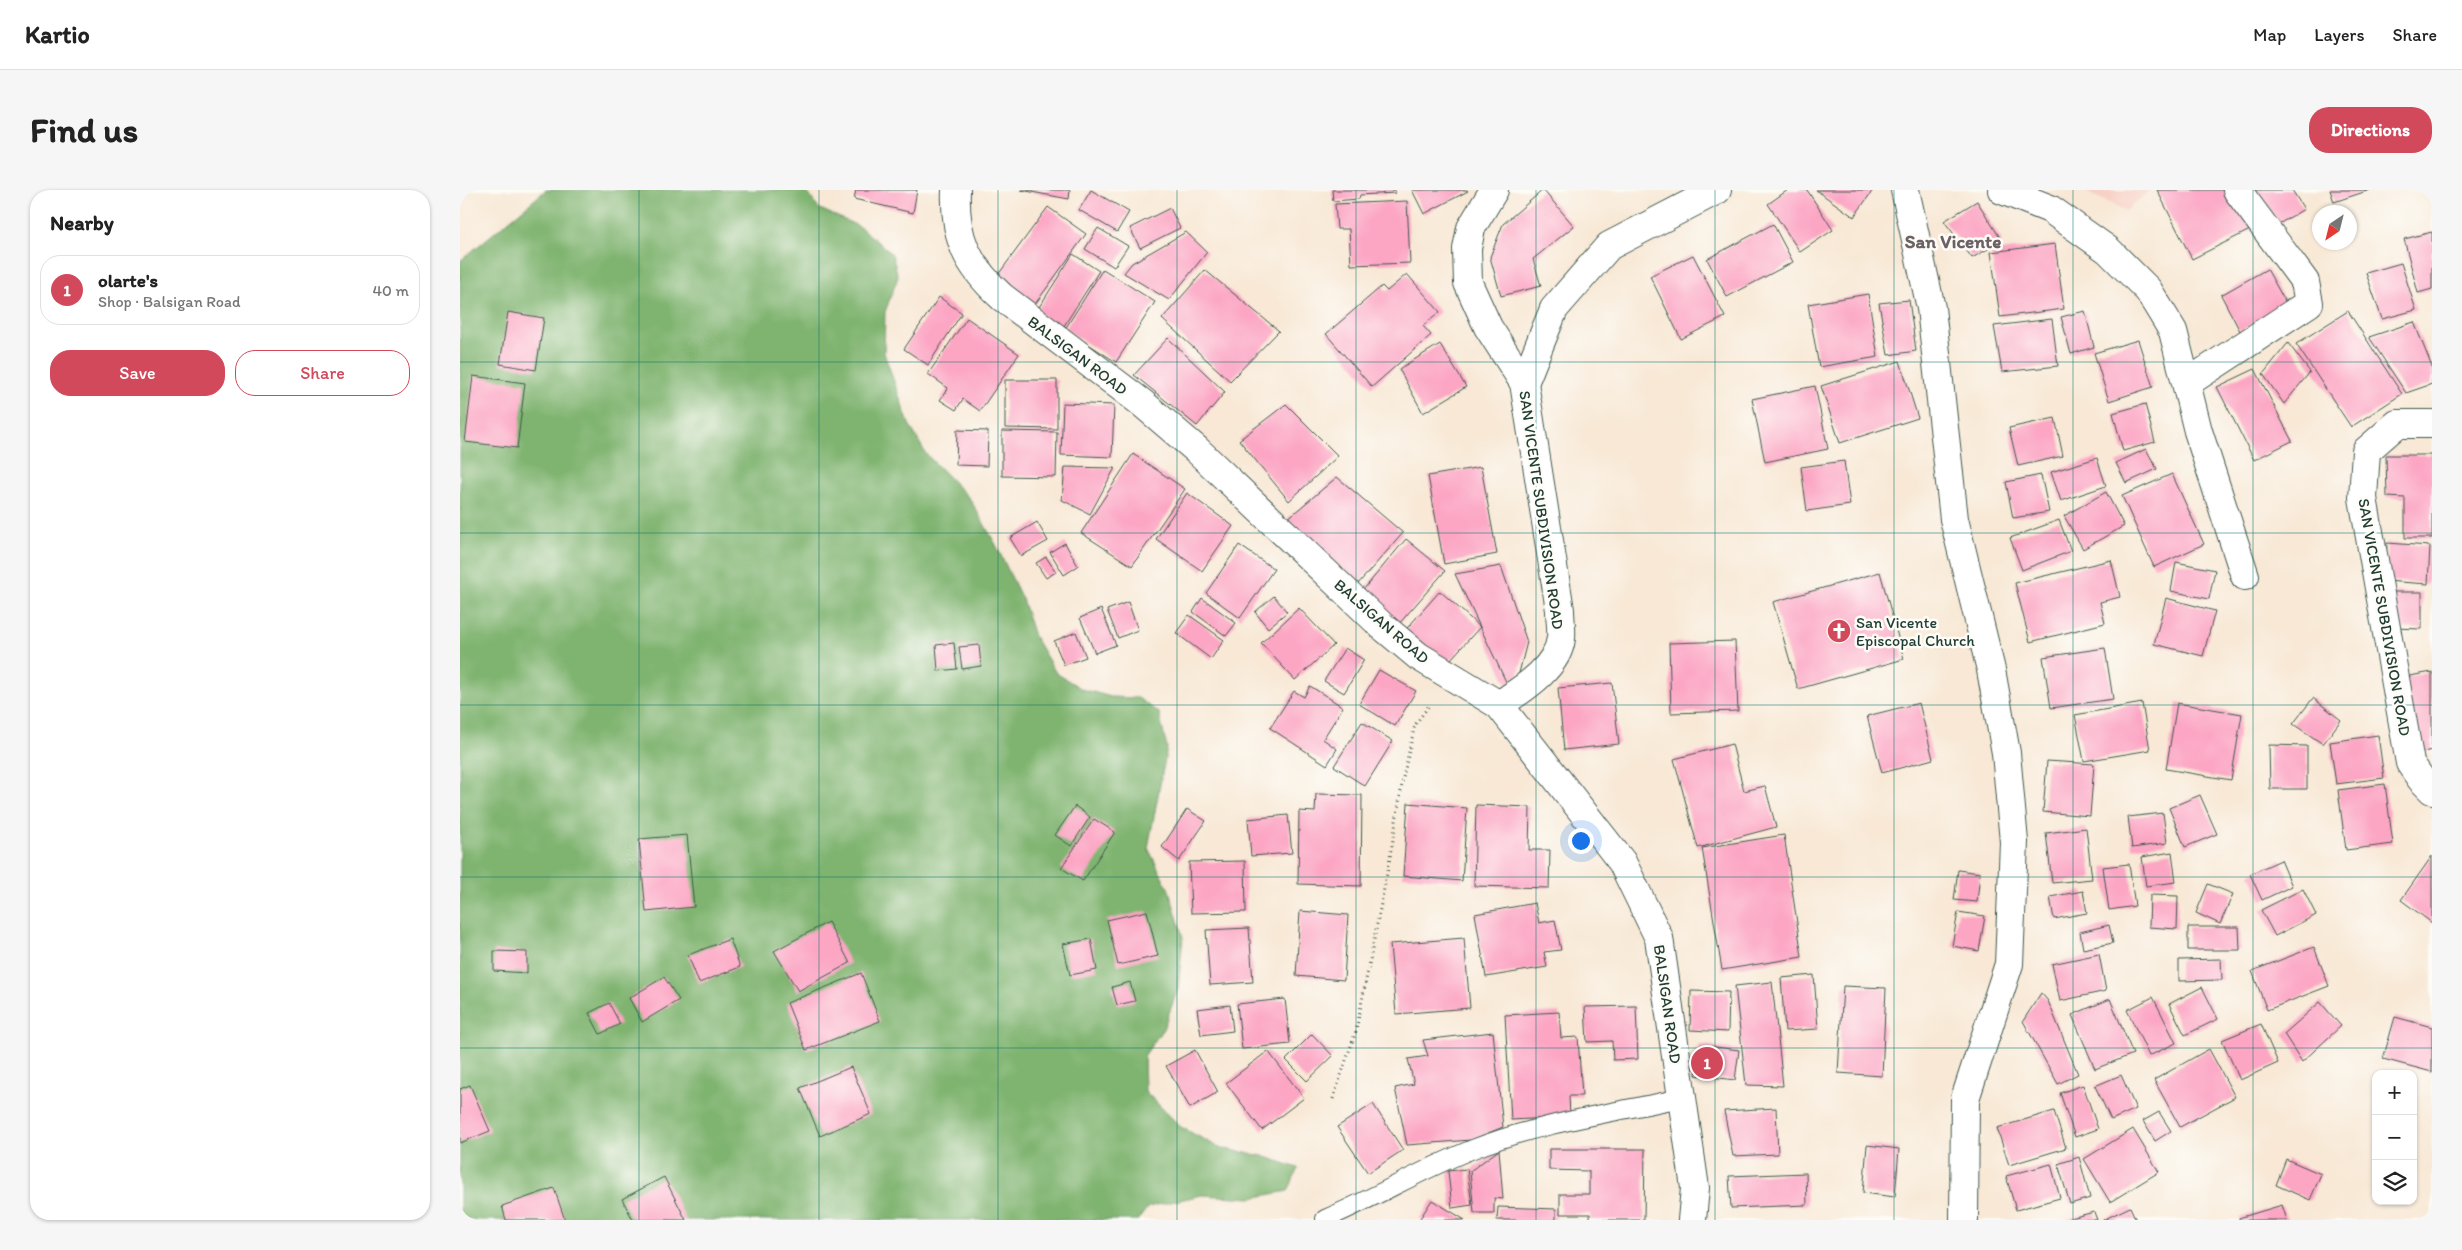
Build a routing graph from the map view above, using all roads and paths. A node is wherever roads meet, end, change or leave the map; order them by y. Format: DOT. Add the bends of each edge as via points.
graph roads {
  1 [pos="956,190"];
  2 [pos="1494,190"];
  3 [pos="1717,190"];
  4 [pos="1905,190"];
  5 [pos="2002,190"];
  6 [pos="2237,190"];
  7 [pos="1524,383"];
  8 [pos="2187,383"];
  9 [pos="2432,424"];
  10 [pos="2244,576"];
  11 [pos="1450,676"];
  12 [pos="1499,706"];
  13 [pos="2432,790"];
  14 [pos="1681,1098"];
  15 [pos="1334,1099"];
  16 [pos="1325,1219"];
  17 [pos="1692,1220"];
  18 [pos="1964,1220"];
  1 -- 11 [label="street, BALSIGAN ROAD" via="958,234 969,260 983,280 1191,444 1382,626 1418,656"];
  2 -- 7 [label="street, SAN VICENTE SUBDIVISION ROAD" via="1471,228 1467,249 1468,283 1488,327"];
  3 -- 7 [label="street" via="1609,246 1554,309"];
  4 -- 18 [label="street" via="1931,308 1954,519 1991,670 2006,753 2014,842 2009,964 1965,1099"];
  5 -- 8 [label="street" via="2050,209 2108,250 2148,290 2173,331"];
  6 -- 8 [label="street" via="2305,282 2309,303"];
  7 -- 12 [label="street, SAN VICENTE SUBDIVISION ROAD" via="1560,610 1561,639 1552,659 1534,681"];
  8 -- 10 [label="street" via="2198,431"];
  9 -- 13 [label="street, SAN VICENTE SUBDIVISION ROAD" via="2397,424 2366,451 2363,498 2410,763"];
  11 -- 12 [label="street, BALSIGAN ROAD"];
  11 -- 15 [label="path" via="1415,725 1402,778 1390,858 1356,1030"];
  12 -- 14 [label="street, BALSIGAN ROAD" via="1622,862 1659,938"];
  14 -- 16 [label="lane" via="1518,1133 1472,1149"];
  14 -- 17 [label="street, BALSIGAN ROAD" via="1695,1188"];
}
